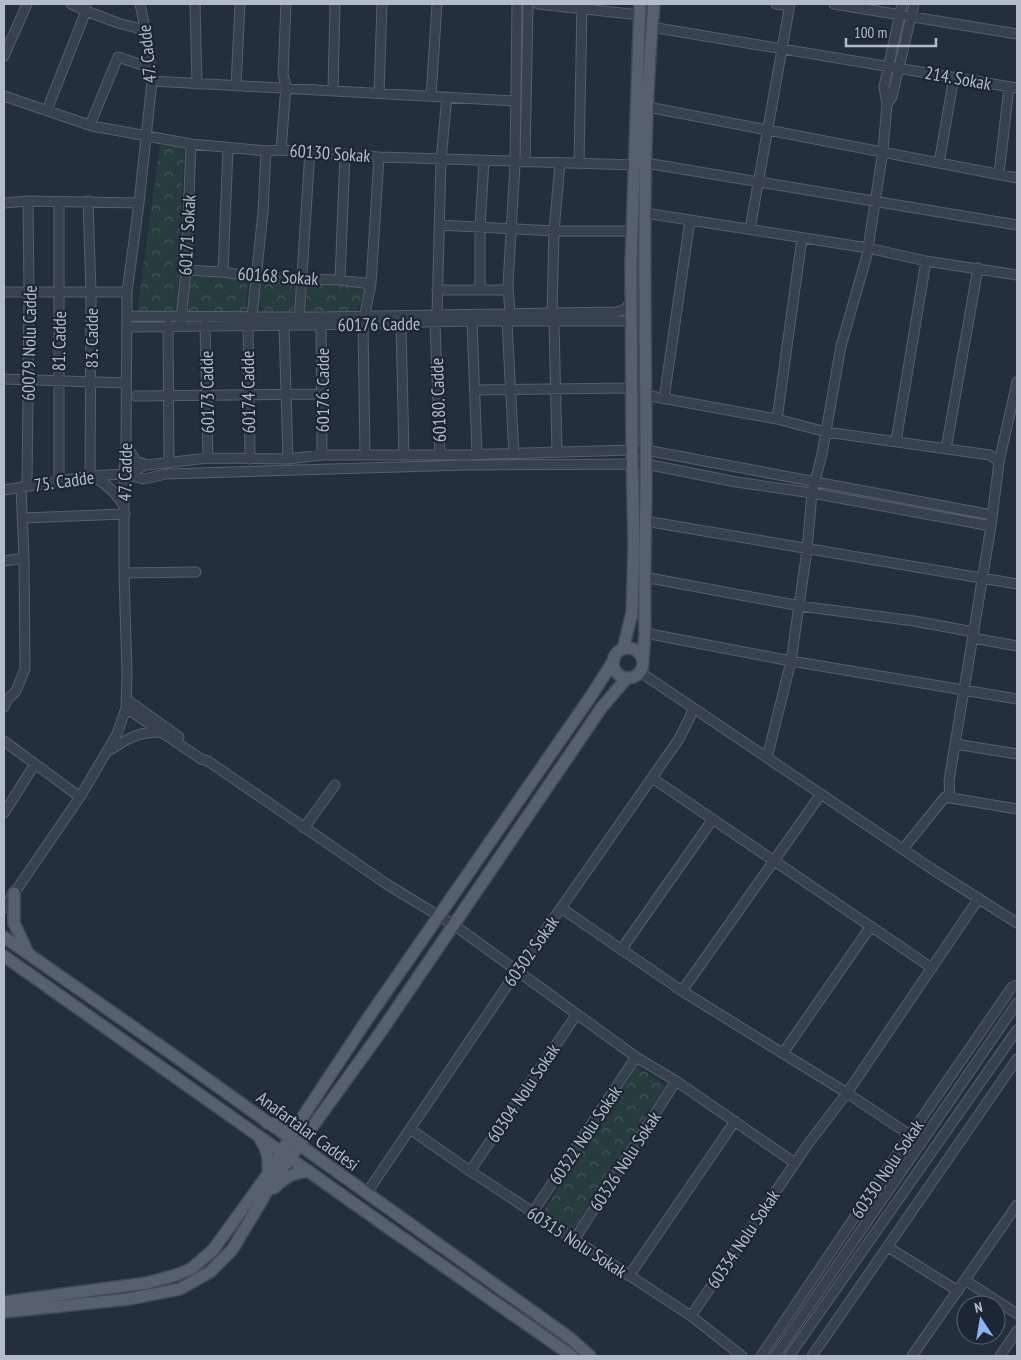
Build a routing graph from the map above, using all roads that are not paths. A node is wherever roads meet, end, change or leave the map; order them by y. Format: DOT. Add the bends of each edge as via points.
graph roads {
  1 [pos="27,4"];
  2 [pos="71,4"];
  3 [pos="140,4"];
  4 [pos="146,4"];
  5 [pos="195,4"];
  6 [pos="240,4"];
  7 [pos="286,4"];
  8 [pos="335,4"];
  9 [pos="382,4"];
  10 [pos="437,4"];
  11 [pos="517,4"];
  12 [pos="528,4"];
  13 [pos="538,4"];
  14 [pos="654,4"];
  15 [pos="776,4"];
  16 [pos="834,4"];
  17 [pos="902,4"];
  18 [pos="914,4"];
  19 [pos="790,5"];
  20 [pos="582,6"];
  21 [pos="85,7"];
  22 [pos="640,10"];
  23 [pos="900,14"];
  24 [pos="911,16"];
  25 [pos="652,27"];
  26 [pos="145,30"];
  27 [pos="1017,34"];
  28 [pos="781,49"];
  29 [pos="4,56"];
  30 [pos="889,67"];
  31 [pos="899,67"];
  32 [pos="151,68"];
  33 [pos="954,77"];
  34 [pos="152,81"];
  35 [pos="196,84"];
  36 [pos="236,86"];
  37 [pos="1013,87"];
  38 [pos="286,88"];
  39 [pos="333,91"];
  40 [pos="379,94"];
  41 [pos="4,96"];
  42 [pos="431,96"];
  43 [pos="447,97"];
  44 [pos="516,101"];
  45 [pos="887,104"];
  46 [pos="648,107"];
  47 [pos="47,110"];
  48 [pos="90,125"];
  49 [pos="768,130"];
  50 [pos="146,136"];
  51 [pos="191,144"];
  52 [pos="228,148"];
  53 [pos="281,150"];
  54 [pos="266,151"];
  55 [pos="310,151"];
  56 [pos="882,152"];
  57 [pos="345,154"];
  58 [pos="379,157"];
  59 [pos="441,159"];
  60 [pos="484,161"];
  61 [pos="515,162"];
  62 [pos="525,162"];
  63 [pos="560,163"];
  64 [pos="939,163"];
  65 [pos="579,164"];
  66 [pos="640,164"];
  67 [pos="999,174"];
  68 [pos="1017,178"];
  69 [pos="759,181"];
  70 [pos="875,200"];
  71 [pos="28,201"];
  72 [pos="88,201"];
  73 [pos="4,202"];
  74 [pos="60,202"];
  75 [pos="139,204"];
  76 [pos="645,213"];
  77 [pos="690,220"];
  78 [pos="439,225"];
  79 [pos="1017,225"];
  80 [pos="480,227"];
  81 [pos="511,228"];
  82 [pos="750,229"];
  83 [pos="554,231"];
  84 [pos="632,231"];
  85 [pos="802,238"];
  86 [pos="868,248"];
  87 [pos="926,261"];
  88 [pos="978,268"];
  89 [pos="186,270"];
  90 [pos="223,272"];
  91 [pos="1017,275"];
  92 [pos="257,277"];
  93 [pos="302,278"];
  94 [pos="340,280"];
  95 [pos="371,284"];
  96 [pos="438,290"];
  97 [pos="480,290"];
  98 [pos="508,290"];
  99 [pos="4,292"];
  100 [pos="30,292"];
  101 [pos="60,292"];
  102 [pos="91,292"];
  103 [pos="127,292"];
  104 [pos="631,299"];
  105 [pos="126,316"];
  106 [pos="508,318"];
  107 [pos="553,318"];
  108 [pos="436,319"];
  109 [pos="364,320"];
  110 [pos="181,321"];
  111 [pos="250,321"];
  112 [pos="299,321"];
  113 [pos="472,321"];
  114 [pos="631,321"];
  115 [pos="401,323"];
  116 [pos="168,325"];
  117 [pos="205,325"];
  118 [pos="284,325"];
  119 [pos="322,325"];
  120 [pos="127,327"];
  121 [pos="4,379"];
  122 [pos="28,380"];
  123 [pos="59,381"];
  124 [pos="90,382"];
  125 [pos="1017,382"];
  126 [pos="126,383"];
  127 [pos="631,388"];
  128 [pos="475,390"];
  129 [pos="510,390"];
  130 [pos="555,390"];
  131 [pos="287,393"];
  132 [pos="322,394"];
  133 [pos="206,395"];
  134 [pos="248,395"];
  135 [pos="645,395"];
  136 [pos="136,396"];
  137 [pos="169,396"];
  138 [pos="664,399"];
  139 [pos="777,419"];
  140 [pos="826,432"];
  141 [pos="896,441"];
  142 [pos="126,446"];
  143 [pos="946,449"];
  144 [pos="632,450"];
  145 [pos="646,450"];
  146 [pos="557,452"];
  147 [pos="440,454"];
  148 [pos="477,454"];
  149 [pos="514,454"];
  150 [pos="322,455"];
  151 [pos="365,455"];
  152 [pos="404,455"];
  153 [pos="208,458"];
  154 [pos="250,459"];
  155 [pos="288,459"];
  156 [pos="170,462"];
  157 [pos="999,462"];
  158 [pos="633,464"];
  159 [pos="646,464"];
  160 [pos="147,465"];
  161 [pos="124,474"];
  162 [pos="91,476"];
  163 [pos="59,481"];
  164 [pos="815,482"];
  165 [pos="24,487"];
  166 [pos="4,490"];
  167 [pos="812,493"];
  168 [pos="125,510"];
  169 [pos="992,515"];
  170 [pos="22,518"];
  171 [pos="645,521"];
  172 [pos="991,526"];
  173 [pos="807,550"];
  174 [pos="24,558"];
  175 [pos="4,561"];
  176 [pos="196,572"];
  177 [pos="124,573"];
  178 [pos="644,578"];
  179 [pos="982,578"];
  180 [pos="1017,584"];
  181 [pos="800,606"];
  182 [pos="645,634"];
  183 [pos="973,635"];
  184 [pos="1017,646"];
  185 [pos="623,649"];
  186 [pos="643,659"];
  187 [pos="614,660"];
  188 [pos="791,660"];
  189 [pos="640,672"];
  190 [pos="627,678"];
  191 [pos="964,690"];
  192 [pos="1017,699"];
  193 [pos="5,702"];
  194 [pos="126,704"];
  195 [pos="693,708"];
  196 [pos="162,732"];
  197 [pos="4,741"];
  198 [pos="955,744"];
  199 [pos="106,753"];
  200 [pos="1017,754"];
  201 [pos="767,758"];
  202 [pos="208,761"];
  203 [pos="35,764"];
  204 [pos="652,778"];
  205 [pos="335,785"];
  206 [pos="821,794"];
  207 [pos="80,797"];
  208 [pos="950,798"];
  209 [pos="1017,809"];
  210 [pos="4,813"];
  211 [pos="713,819"];
  212 [pos="304,828"];
  213 [pos="903,850"];
  214 [pos="775,861"];
  215 [pos="14,893"];
  216 [pos="978,898"];
  217 [pos="4,908"];
  218 [pos="561,908"];
  219 [pos="438,916"];
  220 [pos="1017,923"];
  221 [pos="454,925"];
  222 [pos="871,926"];
  223 [pos="4,937"];
  224 [pos="621,950"];
  225 [pos="29,954"];
  226 [pos="5,958"];
  227 [pos="932,968"];
  228 [pos="517,971"];
  229 [pos="1017,985"];
  230 [pos="682,991"];
  231 [pos="1017,1003"];
  232 [pos="576,1014"];
  233 [pos="1017,1030"];
  234 [pos="783,1053"];
  235 [pos="636,1057"];
  236 [pos="1017,1058"];
  237 [pos="676,1081"];
  238 [pos="847,1093"];
  239 [pos="735,1121"];
  240 [pos="300,1122"];
  241 [pos="266,1123"];
  242 [pos="410,1129"];
  243 [pos="256,1133"];
  244 [pos="910,1135"];
  245 [pos="294,1142"];
  246 [pos="920,1145"];
  247 [pos="286,1155"];
  248 [pos="795,1163"];
  249 [pos="308,1171"];
  250 [pos="470,1171"];
  251 [pos="268,1174"];
  252 [pos="366,1194"];
  253 [pos="264,1198"];
  254 [pos="1017,1205"];
  255 [pos="533,1212"];
  256 [pos="574,1240"];
  257 [pos="888,1247"];
  258 [pos="629,1276"];
  259 [pos="965,1280"];
  260 [pos="958,1290"];
  261 [pos="4,1302"];
  262 [pos="4,1312"];
  263 [pos="1017,1314"];
  264 [pos="691,1316"];
  265 [pos="1017,1331"];
  266 [pos="572,1356"];
  267 [pos="590,1356"];
  268 [pos="742,1356"];
  269 [pos="761,1356"];
  270 [pos="774,1356"];
  271 [pos="790,1356"];
  272 [pos="812,1356"];
  273 [pos="912,1356"];
  274 [pos="1000,1356"];
  1 -- 29 [label="street"];
  2 -- 21 [label="street"];
  3 -- 4 [label="street"];
  3 -- 26 [label="street, 47. Cadde"];
  5 -- 35 [label="street"];
  6 -- 36 [label="street"];
  7 -- 38 [label="street" via="283,74"];
  8 -- 39 [label="street"];
  9 -- 40 [label="street"];
  10 -- 42 [label="street"];
  11 -- 44 [label="street"];
  12 -- 62 [label="street"];
  13 -- 20 [label="street"];
  14 -- 25 [label="main road"];
  15 -- 19 [label="street"];
  16 -- 23 [label="street"];
  17 -- 23 [label="street"];
  18 -- 24 [label="street"];
  19 -- 28 [label="street"];
  20 -- 22 [label="street"];
  20 -- 65 [label="street"];
  21 -- 26 [label="street" via="118,23"];
  21 -- 47 [label="street"];
  22 -- 66 [label="main road"];
  23 -- 24 [label="street"];
  23 -- 30 [label="street"];
  24 -- 27 [label="street"];
  24 -- 31 [label="street"];
  25 -- 28 [label="street"];
  25 -- 46 [label="main road"];
  26 -- 32 [label="street, 47. Cadde"];
  28 -- 30 [label="street"];
  28 -- 49 [label="street"];
  30 -- 31 [label="street, 214. Sokak"];
  30 -- 45 [label="street" via="884,88"];
  31 -- 33 [label="street, 214. Sokak"];
  31 -- 45 [label="street" via="892,97"];
  32 -- 34 [label="street, 47. Cadde"];
  32 -- 48 [label="street" via="118,57"];
  33 -- 37 [label="street, 214. Sokak"];
  33 -- 64 [label="street"];
  34 -- 35 [label="street"];
  34 -- 50 [label="street, 47. Cadde"];
  35 -- 36 [label="street"];
  36 -- 38 [label="street"];
  37 -- 67 [label="street"];
  38 -- 39 [label="street"];
  38 -- 53 [label="street"];
  39 -- 40 [label="street"];
  40 -- 42 [label="street"];
  41 -- 47 [label="street, 60130 Sokak"];
  42 -- 43 [label="street"];
  43 -- 44 [label="street"];
  43 -- 59 [label="street, 60180. Cadde"];
  44 -- 61 [label="street"];
  45 -- 56 [label="street"];
  46 -- 49 [label="street"];
  46 -- 66 [label="main road"];
  47 -- 48 [label="street, 60130 Sokak"];
  48 -- 50 [label="street, 60130 Sokak"];
  49 -- 56 [label="street"];
  49 -- 69 [label="street"];
  50 -- 51 [label="street, 60130 Sokak"];
  50 -- 75 [label="street, 47. Cadde"];
  51 -- 52 [label="street, 60130 Sokak"];
  51 -- 89 [label="street, 60171 Sokak"];
  52 -- 54 [label="street, 60130 Sokak"];
  52 -- 90 [label="street"];
  53 -- 54 [label="street, 60130 Sokak"];
  53 -- 55 [label="street, 60130 Sokak"];
  54 -- 92 [label="street, 60174 Cadde"];
  55 -- 57 [label="street, 60130 Sokak"];
  55 -- 93 [label="street"];
  56 -- 64 [label="street"];
  56 -- 70 [label="street"];
  57 -- 58 [label="street, 60130 Sokak"];
  57 -- 94 [label="street"];
  58 -- 59 [label="street, 60130 Sokak"];
  58 -- 95 [label="street"];
  59 -- 60 [label="street, 60130 Sokak"];
  59 -- 78 [label="street, 60180. Cadde"];
  60 -- 61 [label="street, 60130 Sokak"];
  60 -- 80 [label="street"];
  61 -- 62 [label="street, 60130 Sokak"];
  61 -- 81 [label="street"];
  62 -- 63 [label="street, 60130 Sokak"];
  63 -- 65 [label="street, 60130 Sokak"];
  63 -- 83 [label="street"];
  64 -- 67 [label="street"];
  65 -- 66 [label="street, 60130 Sokak"];
  66 -- 69 [label="street, 60130 Sokak"];
  66 -- 76 [label="main road"];
  66 -- 84 [label="main road"];
  67 -- 68 [label="street"];
  69 -- 70 [label="street, 60130 Sokak"];
  69 -- 82 [label="street"];
  70 -- 79 [label="street, 60130 Sokak"];
  70 -- 86 [label="street"];
  71 -- 73 [label="street"];
  71 -- 74 [label="street"];
  71 -- 100 [label="street, 60079 Nolu Cadde"];
  72 -- 74 [label="street"];
  72 -- 75 [label="street"];
  72 -- 102 [label="street, 83. Cadde"];
  74 -- 101 [label="street, 81. Cadde"];
  75 -- 103 [label="street, 47. Cadde"];
  76 -- 77 [label="street"];
  76 -- 135 [label="main road"];
  77 -- 82 [label="street"];
  77 -- 138 [label="street"];
  78 -- 80 [label="street"];
  78 -- 96 [label="street, 60180. Cadde"];
  80 -- 81 [label="street"];
  80 -- 97 [label="street"];
  81 -- 83 [label="street"];
  81 -- 98 [label="street"];
  82 -- 85 [label="street"];
  83 -- 84 [label="street"];
  83 -- 107 [label="street"];
  84 -- 104 [label="main road"];
  85 -- 86 [label="street"];
  85 -- 139 [label="street"];
  86 -- 87 [label="street"];
  86 -- 140 [label="street" via="841,346"];
  87 -- 88 [label="street"];
  87 -- 141 [label="street"];
  88 -- 91 [label="street"];
  88 -- 143 [label="street"];
  89 -- 90 [label="street, 60168 Sokak"];
  89 -- 110 [label="street, 60171 Sokak"];
  90 -- 92 [label="street, 60168 Sokak"];
  92 -- 93 [label="street, 60168 Sokak"];
  92 -- 111 [label="street, 60174 Cadde"];
  93 -- 94 [label="street, 60168 Sokak"];
  93 -- 112 [label="street"];
  94 -- 95 [label="street, 60168 Sokak"];
  95 -- 109 [label="street"];
  96 -- 97 [label="street"];
  96 -- 108 [label="street, 60180. Cadde"];
  97 -- 98 [label="street"];
  98 -- 106 [label="street"];
  99 -- 100 [label="street"];
  100 -- 101 [label="street"];
  100 -- 122 [label="street, 60079 Nolu Cadde"];
  101 -- 102 [label="street"];
  101 -- 123 [label="street, 81. Cadde"];
  102 -- 103 [label="street"];
  102 -- 124 [label="street, 83. Cadde"];
  103 -- 105 [label="street, 47. Cadde"];
  104 -- 107 [label="street" via="628,307 616,312"];
  104 -- 114 [label="main road"];
  105 -- 110 [label="street"];
  105 -- 120 [label="street, 47. Cadde"];
  106 -- 107 [label="street, 60176 Cadde"];
  106 -- 108 [label="street"];
  106 -- 113 [label="street, 60176 Cadde"];
  106 -- 129 [label="street"];
  107 -- 114 [label="street, 60176 Cadde"];
  107 -- 130 [label="street"];
  108 -- 109 [label="street"];
  108 -- 113 [label="street, 60176 Cadde"];
  108 -- 115 [label="street, 60176 Cadde"];
  108 -- 147 [label="street, 60180. Cadde"];
  109 -- 112 [label="street"];
  109 -- 115 [label="street, 60176 Cadde"];
  109 -- 119 [label="street, 60176 Cadde"];
  109 -- 151 [label="street"];
  110 -- 111 [label="street"];
  110 -- 116 [label="street, 60176 Cadde"];
  110 -- 117 [label="street, 60176 Cadde"];
  111 -- 112 [label="street"];
  111 -- 117 [label="street, 60176 Cadde"];
  111 -- 118 [label="street, 60176 Cadde"];
  111 -- 134 [label="street, 60174 Cadde"];
  112 -- 118 [label="street, 60176 Cadde"];
  112 -- 119 [label="street, 60176 Cadde"];
  113 -- 128 [label="street"];
  114 -- 127 [label="main road"];
  115 -- 152 [label="street"];
  116 -- 120 [label="street, 60176 Cadde"];
  116 -- 137 [label="street"];
  117 -- 133 [label="street, 60173 Cadde"];
  118 -- 131 [label="street"];
  119 -- 132 [label="street, 60176. Cadde"];
  120 -- 126 [label="street, 47. Cadde"];
  121 -- 122 [label="street"];
  122 -- 123 [label="street"];
  122 -- 165 [label="street, 60079 Nolu Cadde"];
  123 -- 124 [label="street"];
  123 -- 163 [label="street, 81. Cadde"];
  124 -- 126 [label="street"];
  124 -- 162 [label="street, 83. Cadde"];
  125 -- 157 [label="street"];
  126 -- 142 [label="street, 47. Cadde"];
  127 -- 130 [label="street"];
  127 -- 144 [label="main road"];
  128 -- 129 [label="street"];
  128 -- 148 [label="street"];
  129 -- 130 [label="street"];
  129 -- 149 [label="street"];
  130 -- 146 [label="street"];
  131 -- 132 [label="street"];
  131 -- 134 [label="street"];
  131 -- 155 [label="street"];
  132 -- 150 [label="street, 60176. Cadde"];
  133 -- 134 [label="street"];
  133 -- 137 [label="street"];
  133 -- 153 [label="street, 60173 Cadde"];
  134 -- 154 [label="street, 60174 Cadde"];
  135 -- 138 [label="street"];
  135 -- 145 [label="main road"];
  136 -- 137 [label="street"];
  137 -- 156 [label="street"];
  138 -- 139 [label="street"];
  139 -- 140 [label="street"];
  140 -- 141 [label="street"];
  140 -- 164 [label="street"];
  141 -- 143 [label="street"];
  142 -- 160 [label="street" via="136,461"];
  142 -- 161 [label="street, 47. Cadde"];
  143 -- 157 [label="street" via="990,456"];
  144 -- 145 [label="street"];
  144 -- 146 [label="street"];
  144 -- 158 [label="main road"];
  145 -- 159 [label="main road"];
  145 -- 164 [label="street"];
  146 -- 149 [label="street"];
  147 -- 148 [label="street"];
  147 -- 152 [label="street"];
  148 -- 149 [label="street"];
  150 -- 151 [label="street"];
  150 -- 155 [label="street"];
  151 -- 152 [label="street"];
  153 -- 154 [label="street"];
  153 -- 156 [label="street"];
  154 -- 155 [label="street"];
  156 -- 160 [label="street"];
  157 -- 169 [label="street"];
  158 -- 159 [label="street"];
  158 -- 161 [label="street" via="422,466 166,474 144,479"];
  158 -- 185 [label="main road" via="632,613"];
  159 -- 167 [label="street"];
  159 -- 171 [label="main road"];
  160 -- 161 [label="street"];
  161 -- 162 [label="street, 75. Cadde"];
  161 -- 168 [label="street, 47. Cadde"];
  162 -- 163 [label="street, 75. Cadde"];
  162 -- 168 [label="street" via="107,484"];
  163 -- 165 [label="street, 75. Cadde"];
  164 -- 167 [label="street"];
  164 -- 169 [label="street"];
  165 -- 166 [label="street, 75. Cadde"];
  165 -- 170 [label="street, 60079 Nolu Cadde"];
  167 -- 172 [label="street"];
  167 -- 173 [label="street"];
  168 -- 170 [label="street"];
  168 -- 177 [label="street, 47. Cadde"];
  169 -- 172 [label="street"];
  170 -- 174 [label="street, 60079 Nolu Cadde"];
  171 -- 173 [label="street"];
  171 -- 178 [label="main road"];
  172 -- 179 [label="street"];
  173 -- 179 [label="street"];
  173 -- 181 [label="street"];
  174 -- 175 [label="street"];
  174 -- 193 [label="street, 60079 Nolu Cadde" via="25,669 16,691"];
  176 -- 177 [label="street"];
  177 -- 194 [label="street, 47. Cadde"];
  178 -- 181 [label="street"];
  178 -- 182 [label="main road"];
  179 -- 180 [label="street"];
  179 -- 183 [label="street"];
  181 -- 183 [label="street" via="914,620"];
  181 -- 188 [label="street"];
  182 -- 186 [label="main road"];
  182 -- 188 [label="street"];
  183 -- 184 [label="street"];
  183 -- 191 [label="street"];
  185 -- 186 [label="main road" via="638,651"];
  185 -- 187 [label="main road"];
  186 -- 189 [label="main road"];
  187 -- 190 [label="main road" via="615,670"];
  187 -- 219 [label="main road"];
  188 -- 191 [label="street"];
  188 -- 201 [label="street"];
  189 -- 190 [label="main road"];
  189 -- 195 [label="street"];
  190 -- 221 [label="main road" via="602,707"];
  191 -- 192 [label="street"];
  191 -- 198 [label="street"];
  194 -- 196 [label="street"];
  194 -- 199 [label="street, 47. Cadde" via="117,734"];
  194 -- 202 [label="street"];
  195 -- 201 [label="street"];
  195 -- 204 [label="street, 60302 Sokak" via="679,738"];
  196 -- 199 [label="street" via="145,732 129,738"];
  196 -- 202 [label="street"];
  197 -- 203 [label="street"];
  198 -- 200 [label="street"];
  198 -- 208 [label="street" via="949,781"];
  199 -- 207 [label="street, 47. Cadde"];
  201 -- 206 [label="street"];
  202 -- 212 [label="street"];
  203 -- 207 [label="street"];
  203 -- 210 [label="street"];
  204 -- 211 [label="street"];
  204 -- 218 [label="street, 60302 Sokak"];
  205 -- 212 [label="street"];
  206 -- 213 [label="street"];
  206 -- 214 [label="street"];
  207 -- 215 [label="street, 47. Cadde"];
  208 -- 209 [label="street"];
  208 -- 213 [label="street" via="945,796"];
  211 -- 214 [label="street"];
  211 -- 224 [label="street"];
  212 -- 219 [label="street"];
  213 -- 216 [label="street"];
  214 -- 222 [label="street"];
  214 -- 230 [label="street"];
  215 -- 217 [label="street, 47. Cadde"];
  215 -- 225 [label="main road" via="14,923"];
  216 -- 220 [label="street"];
  216 -- 227 [label="street, 60334 Nolu Sokak"];
  218 -- 224 [label="street"];
  218 -- 228 [label="street, 60302 Sokak"];
  219 -- 221 [label="street"];
  219 -- 240 [label="main road"];
  221 -- 228 [label="street"];
  221 -- 245 [label="main road" via="380,1033"];
  222 -- 227 [label="street"];
  222 -- 234 [label="street"];
  223 -- 225 [label="main road, Anafartalar Caddesi"];
  224 -- 230 [label="street"];
  225 -- 241 [label="main road, Anafartalar Caddesi"];
  226 -- 243 [label="main road, Anafartalar Caddesi"];
  227 -- 238 [label="street, 60334 Nolu Sokak"];
  228 -- 232 [label="street"];
  228 -- 242 [label="street, 60302 Sokak"];
  229 -- 244 [label="street, 60330 Nolu Sokak" via="1012,987"];
  230 -- 234 [label="street"];
  231 -- 246 [label="street"];
  232 -- 235 [label="street"];
  232 -- 250 [label="street, 60304 Nolu Sokak"];
  233 -- 271 [label="street"];
  234 -- 238 [label="street"];
  235 -- 237 [label="street"];
  235 -- 255 [label="street, 60322 Nolu Sokak"];
  236 -- 257 [label="street"];
  237 -- 239 [label="street"];
  237 -- 256 [label="street, 60326 Nolu Sokak"];
  238 -- 244 [label="street"];
  238 -- 248 [label="street, 60334 Nolu Sokak"];
  239 -- 248 [label="street"];
  239 -- 258 [label="street"];
  240 -- 241 [label="main road" via="286,1125"];
  240 -- 245 [label="main road"];
  241 -- 245 [label="main road, Anafartalar Caddesi"];
  242 -- 250 [label="street, 60315 Nolu Sokak"];
  242 -- 252 [label="street, 60302 Sokak"];
  243 -- 247 [label="main road, Anafartalar Caddesi"];
  243 -- 251 [label="main road" via="266,1146"];
  244 -- 246 [label="street"];
  244 -- 269 [label="street, 60330 Nolu Sokak"];
  245 -- 247 [label="main road"];
  245 -- 252 [label="main road, Anafartalar Caddesi"];
  246 -- 270 [label="street"];
  247 -- 249 [label="main road, Anafartalar Caddesi"];
  247 -- 251 [label="main road"];
  247 -- 253 [label="main road"];
  248 -- 264 [label="street, 60334 Nolu Sokak"];
  249 -- 253 [label="main road" via="294,1173 284,1179"];
  249 -- 266 [label="main road, Anafartalar Caddesi"];
  250 -- 255 [label="street, 60315 Nolu Sokak"];
  251 -- 261 [label="main road" via="212,1250 191,1269 146,1283"];
  252 -- 267 [label="main road, Anafartalar Caddesi" via="570,1338"];
  253 -- 262 [label="main road" via="232,1250 210,1272 180,1289 129,1299"];
  254 -- 259 [label="street"];
  255 -- 256 [label="street, 60315 Nolu Sokak"];
  256 -- 258 [label="street, 60315 Nolu Sokak"];
  257 -- 260 [label="street"];
  257 -- 272 [label="street"];
  258 -- 264 [label="street, 60315 Nolu Sokak"];
  259 -- 260 [label="street"];
  259 -- 263 [label="street"];
  260 -- 273 [label="street"];
  264 -- 268 [label="street, 60315 Nolu Sokak"];
  265 -- 274 [label="street"];
}
